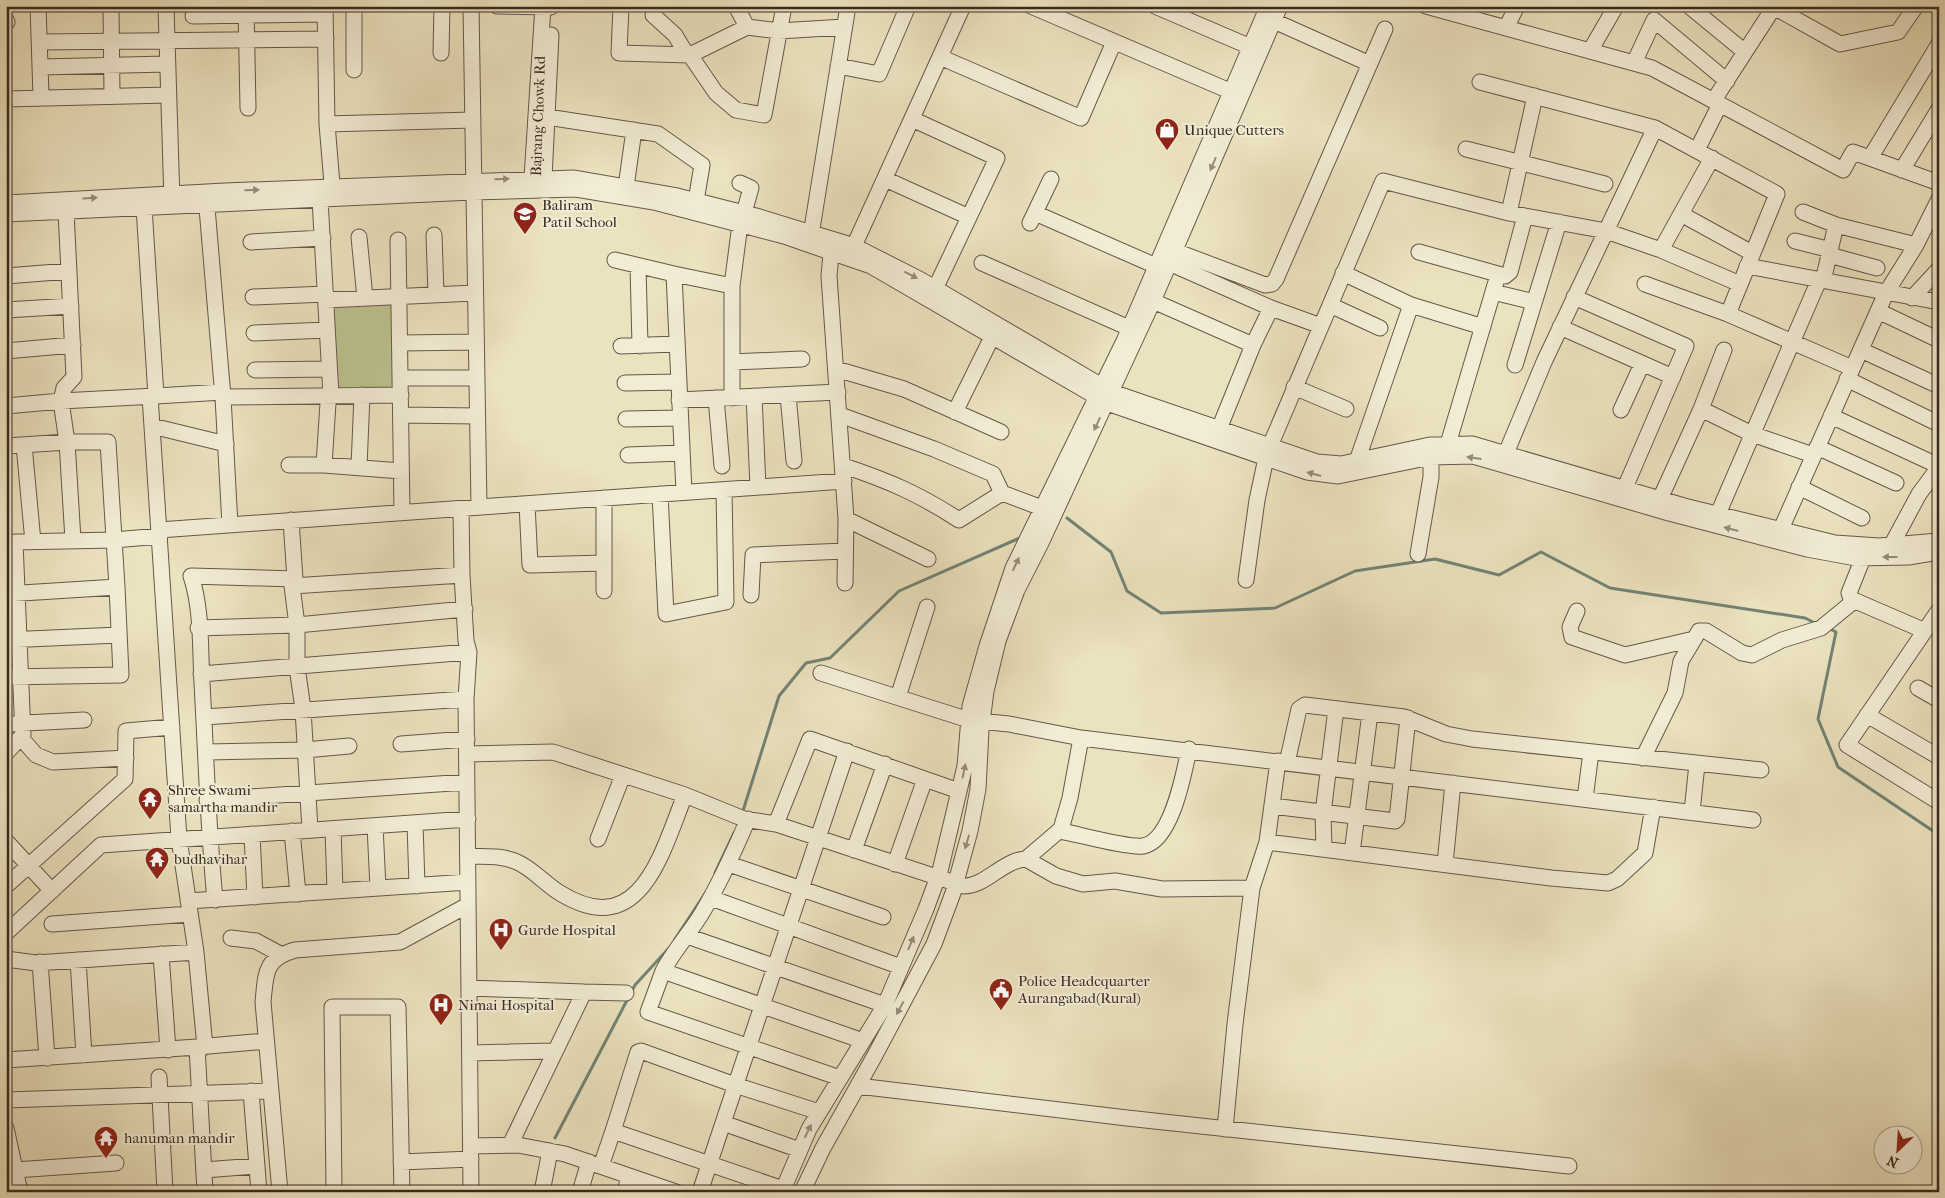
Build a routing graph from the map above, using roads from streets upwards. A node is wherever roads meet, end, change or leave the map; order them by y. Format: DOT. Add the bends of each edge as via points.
graph roads {
  1 [pos="38,6"];
  2 [pos="111,6"];
  3 [pos="166,6"];
  4 [pos="354,6"];
  5 [pos="442,6"];
  6 [pos="471,6"];
  7 [pos="497,6"];
  8 [pos="621,6"];
  9 [pos="736,6"];
  10 [pos="784,6"];
  11 [pos="848,6"];
  12 [pos="908,6"];
  13 [pos="963,6"];
  14 [pos="1031,6"];
  15 [pos="1155,6"];
  16 [pos="1268,6"];
  17 [pos="1280,6"];
  18 [pos="1426,6"];
  19 [pos="1517,6"];
  20 [pos="1616,6"];
  21 [pos="1689,6"];
  22 [pos="1916,6"];
  23 [pos="548,7"];
  24 [pos="1773,7"];
  25 [pos="1449,9"];
  26 [pos="325,10"];
  27 [pos="193,11"];
  28 [pos="222,11"];
  29 [pos="246,11"];
  30 [pos="271,11"];
  31 [pos="653,15"];
  32 [pos="1274,21"];
  33 [pos="747,27"];
  34 [pos="844,27"];
  35 [pos="1506,28"];
  36 [pos="1385,29"];
  37 [pos="779,31"];
  38 [pos="326,39"];
  39 [pos="246,40"];
  40 [pos="167,41"];
  41 [pos="194,41"];
  42 [pos="41,42"];
  43 [pos="111,42"];
  44 [pos="1114,42"];
  45 [pos="1939,44"];
  46 [pos="1256,49"];
  47 [pos="1590,51"];
  48 [pos="1745,52"];
  49 [pos="441,53"];
  50 [pos="689,55"];
  51 [pos="940,57"];
  52 [pos="1634,63"];
  53 [pos="168,64"];
  54 [pos="1370,64"];
  55 [pos="112,66"];
  56 [pos="838,66"];
  57 [pos="41,67"];
  58 [pos="354,70"];
  59 [pos="1726,81"];
  60 [pos="1480,82"];
  61 [pos="1237,94"];
  62 [pos="168,95"];
  63 [pos="42,96"];
  64 [pos="112,96"];
  65 [pos="1535,96"];
  66 [pos="6,99"];
  67 [pos="1717,102"];
  68 [pos="248,108"];
  69 [pos="1939,109"];
  70 [pos="547,117"];
  71 [pos="473,120"];
  72 [pos="912,120"];
  73 [pos="327,124"];
  74 [pos="1655,128"];
  75 [pos="634,130"];
  76 [pos="1466,149"];
  77 [pos="1698,150"];
  78 [pos="1712,158"];
  79 [pos="1870,158"];
  80 [pos="1520,162"];
  81 [pos="1902,170"];
  82 [pos="1051,178"];
  83 [pos="1937,178"];
  84 [pos="885,179"];
  85 [pos="539,182"];
  86 [pos="740,183"];
  87 [pos="1605,184"];
  88 [pos="473,186"];
  89 [pos="626,187"];
  90 [pos="328,194"];
  91 [pos="206,198"];
  92 [pos="172,200"];
  93 [pos="1939,200"];
  94 [pos="696,201"];
  95 [pos="6,203"];
  96 [pos="144,207"];
  97 [pos="66,211"];
  98 [pos="1803,212"];
  99 [pos="1509,213"];
  100 [pos="6,214"];
  101 [pos="1681,214"];
  102 [pos="1525,216"];
  103 [pos="969,217"];
  104 [pos="742,218"];
  105 [pos="1559,222"];
  106 [pos="1836,224"];
  107 [pos="1606,231"];
  108 [pos="434,235"];
  109 [pos="359,237"];
  110 [pos="322,238"];
  111 [pos="810,239"];
  112 [pos="398,240"];
  113 [pos="1795,241"];
  114 [pos="251,242"];
  115 [pos="1916,245"];
  116 [pos="832,246"];
  117 [pos="854,246"];
  118 [pos="1662,250"];
  119 [pos="1419,252"];
  120 [pos="1830,252"];
  121 [pos="1750,259"];
  122 [pos="615,260"];
  123 [pos="1167,260"];
  124 [pos="982,263"];
  125 [pos="638,266"];
  126 [pos="1877,268"];
  127 [pos="1939,269"];
  128 [pos="69,271"];
  129 [pos="1343,273"];
  130 [pos="674,274"];
  131 [pos="1498,275"];
  132 [pos="6,276"];
  133 [pos="1821,280"];
  134 [pos="1645,284"];
  135 [pos="1740,284"];
  136 [pos="732,286"];
  137 [pos="936,289"];
  138 [pos="1493,292"];
  139 [pos="474,293"];
  140 [pos="1886,293"];
  141 [pos="436,294"];
  142 [pos="400,296"];
  143 [pos="253,297"];
  144 [pos="326,297"];
  145 [pos="1574,297"];
  146 [pos="365,298"];
  147 [pos="1912,298"];
  148 [pos="1153,301"];
  149 [pos="1534,302"];
  150 [pos="1939,302"];
  151 [pos="1330,305"];
  152 [pos="1411,305"];
  153 [pos="71,306"];
  154 [pos="1271,308"];
  155 [pos="6,310"];
  156 [pos="1878,311"];
  157 [pos="1728,314"];
  158 [pos="1321,326"];
  159 [pos="1483,327"];
  160 [pos="1560,327"];
  161 [pos="1129,328"];
  162 [pos="1380,328"];
  163 [pos="327,330"];
  164 [pos="254,333"];
  165 [pos="992,337"];
  166 [pos="1939,340"];
  167 [pos="475,342"];
  168 [pos="1792,342"];
  169 [pos="401,343"];
  170 [pos="677,344"];
  171 [pos="74,345"];
  172 [pos="1254,345"];
  173 [pos="621,346"];
  174 [pos="640,346"];
  175 [pos="1724,350"];
  176 [pos="1860,350"];
  177 [pos="6,351"];
  178 [pos="802,359"];
  179 [pos="732,362"];
  180 [pos="1642,364"];
  181 [pos="1515,365"];
  182 [pos="330,369"];
  183 [pos="836,369"];
  184 [pos="255,370"];
  185 [pos="1850,373"];
  186 [pos="1673,377"];
  187 [pos="401,378"];
  188 [pos="476,378"];
  189 [pos="678,382"];
  190 [pos="625,383"];
  191 [pos="1939,386"];
  192 [pos="1294,387"];
  193 [pos="838,392"];
  194 [pos="1104,394"];
  195 [pos="223,395"];
  196 [pos="362,395"];
  197 [pos="401,395"];
  198 [pos="788,395"];
  199 [pos="153,396"];
  200 [pos="331,396"];
  201 [pos="754,396"];
  202 [pos="724,398"];
  203 [pos="679,400"];
  204 [pos="61,401"];
  205 [pos="6,406"];
  206 [pos="1346,409"];
  207 [pos="1701,409"];
  208 [pos="1621,410"];
  209 [pos="955,412"];
  210 [pos="401,415"];
  211 [pos="477,416"];
  212 [pos="840,416"];
  213 [pos="1831,416"];
  214 [pos="680,418"];
  215 [pos="626,419"];
  216 [pos="1939,424"];
  217 [pos="152,426"];
  218 [pos="1219,429"];
  219 [pos="1000,432"];
  220 [pos="1752,434"];
  221 [pos="67,442"];
  222 [pos="226,444"];
  223 [pos="1448,444"];
  224 [pos="24,445"];
  225 [pos="6,446"];
  226 [pos="1815,451"];
  227 [pos="1268,452"];
  228 [pos="682,453"];
  229 [pos="628,455"];
  230 [pos="1431,457"];
  231 [pos="1287,458"];
  232 [pos="1504,459"];
  233 [pos="794,461"];
  234 [pos="1357,461"];
  235 [pos="289,465"];
  236 [pos="324,465"];
  237 [pos="722,466"];
  238 [pos="844,466"];
  239 [pos="359,467"];
  240 [pos="1939,467"];
  241 [pos="401,471"];
  242 [pos="844,481"];
  243 [pos="1896,483"];
  244 [pos="758,487"];
  245 [pos="1799,487"];
  246 [pos="724,490"];
  247 [pos="684,492"];
  248 [pos="1002,493"];
  249 [pos="660,494"];
  250 [pos="1623,494"];
  251 [pos="604,498"];
  252 [pos="1660,499"];
  253 [pos="528,504"];
  254 [pos="479,507"];
  255 [pos="1042,508"];
  256 [pos="461,509"];
  257 [pos="402,512"];
  258 [pos="1718,514"];
  259 [pos="1862,518"];
  260 [pos="846,519"];
  261 [pos="291,520"];
  262 [pos="230,525"];
  263 [pos="159,533"];
  264 [pos="1778,535"];
  265 [pos="73,540"];
  266 [pos="114,540"];
  267 [pos="33,542"];
  268 [pos="1939,542"];
  269 [pos="11,543"];
  270 [pos="1891,546"];
  271 [pos="845,551"];
  272 [pos="1939,552"];
  273 [pos="1418,554"];
  274 [pos="1864,558"];
  275 [pos="928,559"];
  276 [pos="604,563"];
  277 [pos="462,575"];
  278 [pos="1246,580"];
  279 [pos="293,583"];
  280 [pos="845,583"];
  281 [pos="117,586"];
  282 [pos="604,591"];
  283 [pos="12,594"];
  284 [pos="751,595"];
  285 [pos="1854,601"];
  286 [pos="927,607"];
  287 [pos="465,610"];
  288 [pos="1939,610"];
  289 [pos="1577,611"];
  290 [pos="297,625"];
  291 [pos="198,628"];
  292 [pos="1924,631"];
  293 [pos="119,635"];
  294 [pos="1694,639"];
  295 [pos="13,640"];
  296 [pos="469,652"];
  297 [pos="297,667"];
  298 [pos="821,673"];
  299 [pos="201,674"];
  300 [pos="14,677"];
  301 [pos="1918,688"];
  302 [pos="898,697"];
  303 [pos="466,699"];
  304 [pos="1939,700"];
  305 [pos="303,709"];
  306 [pos="1336,709"];
  307 [pos="1370,713"];
  308 [pos="1867,715"];
  309 [pos="204,717"];
  310 [pos="1408,718"];
  311 [pos="84,720"];
  312 [pos="976,720"];
  313 [pos="6,724"];
  314 [pos="172,727"];
  315 [pos="22,731"];
  316 [pos="1081,738"];
  317 [pos="401,744"];
  318 [pos="349,746"];
  319 [pos="467,746"];
  320 [pos="1189,749"];
  321 [pos="305,750"];
  322 [pos="847,751"];
  323 [pos="206,752"];
  324 [pos="1591,752"];
  325 [pos="6,753"];
  326 [pos="1939,757"];
  327 [pos="126,758"];
  328 [pos="1644,758"];
  329 [pos="1282,762"];
  330 [pos="885,764"];
  331 [pos="1697,764"];
  332 [pos="1328,768"];
  333 [pos="1760,770"];
  334 [pos="1362,772"];
  335 [pos="623,775"];
  336 [pos="1401,777"];
  337 [pos="925,778"];
  338 [pos="467,782"];
  339 [pos="1453,783"];
  340 [pos="959,791"];
  341 [pos="308,793"];
  342 [pos="685,795"];
  343 [pos="1585,799"];
  344 [pos="207,800"];
  345 [pos="1939,802"];
  346 [pos="1272,806"];
  347 [pos="1653,807"];
  348 [pos="1692,812"];
  349 [pos="1323,813"];
  350 [pos="1357,817"];
  351 [pos="743,818"];
  352 [pos="468,819"];
  353 [pos="1753,820"];
  354 [pos="416,823"];
  355 [pos="776,824"];
  356 [pos="375,826"];
  357 [pos="333,829"];
  358 [pos="310,830"];
  359 [pos="1060,830"];
  360 [pos="292,831"];
  361 [pos="252,834"];
  362 [pos="209,837"];
  363 [pos="818,837"];
  364 [pos="179,839"];
  365 [pos="598,839"];
  366 [pos="6,841"];
  367 [pos="1267,842"];
  368 [pos="1324,849"];
  369 [pos="854,850"];
  370 [pos="1352,853"];
  371 [pos="468,856"];
  372 [pos="1026,859"];
  373 [pos="729,864"];
  374 [pos="896,864"];
  375 [pos="1445,864"];
  376 [pos="29,866"];
  377 [pos="937,878"];
  378 [pos="468,882"];
  379 [pos="956,884"];
  380 [pos="6,886"];
  381 [pos="417,886"];
  382 [pos="378,888"];
  383 [pos="800,888"];
  384 [pos="1252,888"];
  385 [pos="52,891"];
  386 [pos="335,891"];
  387 [pos="298,894"];
  388 [pos="255,897"];
  389 [pos="711,898"];
  390 [pos="215,900"];
  391 [pos="468,905"];
  392 [pos="189,908"];
  393 [pos="883,917"];
  394 [pos="52,924"];
  395 [pos="788,927"];
  396 [pos="6,933"];
  397 [pos="687,936"];
  398 [pos="232,938"];
  399 [pos="196,952"];
  400 [pos="161,954"];
  401 [pos="280,954"];
  402 [pos="6,959"];
  403 [pos="78,960"];
  404 [pos="40,962"];
  405 [pos="774,966"];
  406 [pos="901,967"];
  407 [pos="663,971"];
  408 [pos="469,988"];
  409 [pos="584,992"];
  410 [pos="626,993"];
  411 [pos="885,1005"];
  412 [pos="762,1006"];
  413 [pos="266,1041"];
  414 [pos="862,1042"];
  415 [pos="748,1045"];
  416 [pos="201,1047"];
  417 [pos="168,1050"];
  418 [pos="555,1051"];
  419 [pos="470,1053"];
  420 [pos="84,1055"];
  421 [pos="47,1058"];
  422 [pos="6,1060"];
  423 [pos="159,1077"];
  424 [pos="840,1078"];
  425 [pos="735,1085"];
  426 [pos="858,1086"];
  427 [pos="251,1091"];
  428 [pos="271,1091"];
  429 [pos="199,1093"];
  430 [pos="160,1094"];
  431 [pos="6,1100"];
  432 [pos="819,1112"];
  433 [pos="723,1123"];
  434 [pos="6,1128"];
  435 [pos="1225,1129"];
  436 [pos="613,1131"];
  437 [pos="510,1145"];
  438 [pos="800,1150"];
  439 [pos="550,1151"];
  440 [pos="471,1153"];
  441 [pos="401,1162"];
  442 [pos="116,1163"];
  443 [pos="595,1164"];
  444 [pos="709,1164"];
  445 [pos="257,1166"];
  446 [pos="1570,1166"];
  447 [pos="15,1170"];
  448 [pos="204,1170"];
  449 [pos="630,1176"];
  450 [pos="783,1190"];
  451 [pos="674,1191"];
  452 [pos="20,1192"];
  453 [pos="165,1192"];
  454 [pos="205,1192"];
  455 [pos="259,1192"];
  456 [pos="280,1192"];
  457 [pos="334,1192"];
  458 [pos="402,1192"];
  459 [pos="471,1192"];
  460 [pos="542,1192"];
  461 [pos="580,1192"];
  462 [pos="625,1192"];
  463 [pos="700,1192"];
  464 [pos="802,1192"];
  1 -- 42 [label="street"];
  2 -- 43 [label="street"];
  3 -- 40 [label="street"];
  4 -- 58 [label="street"];
  5 -- 49 [label="street"];
  6 -- 71 [label="street"];
  7 -- 23 [label="street"];
  8 -- 50 [label="street" via="619,53"];
  9 -- 33 [label="street"];
  10 -- 37 [label="street"];
  11 -- 34 [label="street"];
  12 -- 56 [label="street" via="879,74"];
  13 -- 51 [label="street"];
  14 -- 44 [label="street"];
  15 -- 46 [label="street"];
  16 -- 46 [label="street"];
  17 -- 32 [label="street"];
  18 -- 25 [label="street"];
  19 -- 35 [label="street"];
  20 -- 47 [label="street"];
  21 -- 48 [label="street"];
  22 -- 24 [label="street" via="1898,32 1840,44"];
  23 -- 70 [label="street, Bajrang Chowk Rd"];
  23 -- 85 [label="street, Bajrang Chowk Rd"];
  24 -- 48 [label="street"];
  25 -- 35 [label="street"];
  26 -- 30 [label="street"];
  26 -- 38 [label="street"];
  27 -- 28 [label="street"];
  27 -- 41 [label="street"];
  28 -- 29 [label="street"];
  29 -- 30 [label="street"];
  29 -- 39 [label="street"];
  31 -- 50 [label="street"];
  32 -- 46 [label="street"];
  32 -- 54 [label="street"];
  33 -- 37 [label="street"];
  33 -- 50 [label="street"];
  34 -- 37 [label="street"];
  34 -- 56 [label="street"];
  35 -- 47 [label="street"];
  36 -- 54 [label="street"];
  37 -- 50 [label="street" via="764,115 736,110 716,93"];
  38 -- 39 [label="street"];
  38 -- 73 [label="street"];
  39 -- 41 [label="street"];
  39 -- 68 [label="street"];
  40 -- 41 [label="street"];
  40 -- 43 [label="street"];
  40 -- 53 [label="street"];
  42 -- 43 [label="street"];
  42 -- 57 [label="street"];
  43 -- 55 [label="street"];
  44 -- 51 [label="street" via="1081,118"];
  44 -- 61 [label="street"];
  45 -- 79 [label="street"];
  46 -- 61 [label="street"];
  47 -- 52 [label="street"];
  48 -- 59 [label="street"];
  51 -- 72 [label="street"];
  52 -- 59 [label="street" via="1654,20"];
  52 -- 67 [label="street" via="1652,68"];
  53 -- 55 [label="street"];
  53 -- 62 [label="street"];
  54 -- 123 [label="street" via="1272,284 1265,285"];
  55 -- 57 [label="street"];
  55 -- 64 [label="street"];
  56 -- 111 [label="street"];
  57 -- 63 [label="street"];
  59 -- 67 [label="street"];
  60 -- 65 [label="street"];
  61 -- 123 [label="street"];
  61 -- 123 [label="street, one-way"];
  62 -- 64 [label="street"];
  62 -- 92 [label="street"];
  63 -- 64 [label="street"];
  63 -- 66 [label="street"];
  65 -- 74 [label="street"];
  65 -- 80 [label="street"];
  67 -- 77 [label="street"];
  67 -- 79 [label="street" via="1843,170 1853,152"];
  69 -- 81 [label="street"];
  70 -- 75 [label="street"];
  70 -- 85 [label="street, Bajrang Chowk Rd"];
  71 -- 73 [label="street"];
  71 -- 88 [label="street"];
  72 -- 84 [label="street"];
  72 -- 103 [label="street" via="997,158"];
  73 -- 90 [label="street"];
  74 -- 77 [label="street"];
  74 -- 107 [label="street"];
  75 -- 89 [label="street"];
  75 -- 94 [label="street" via="658,134 702,165"];
  76 -- 80 [label="street"];
  77 -- 78 [label="street"];
  78 -- 101 [label="street"];
  78 -- 121 [label="street" via="1777,194"];
  79 -- 81 [label="street"];
  80 -- 87 [label="street"];
  80 -- 99 [label="street"];
  81 -- 83 [label="street"];
  82 -- 123 [label="street" via="1032,218"];
  84 -- 103 [label="street"];
  84 -- 117 [label="street"];
  85 -- 88 [label="street"];
  85 -- 89 [label="street" via="573,178"];
  85 -- 104 [label="street"];
  86 -- 104 [label="street" via="751,188"];
  88 -- 90 [label="street"];
  88 -- 139 [label="street"];
  89 -- 94 [label="street"];
  90 -- 91 [label="street"];
  90 -- 110 [label="street"];
  91 -- 92 [label="street"];
  91 -- 195 [label="street"];
  95 -- 92 [label="street, one-way"];
  92 -- 96 [label="street"];
  93 -- 115 [label="street"];
  94 -- 104 [label="street"];
  96 -- 97 [label="street"];
  96 -- 199 [label="street"];
  97 -- 100 [label="street"];
  97 -- 128 [label="street"];
  98 -- 106 [label="street"];
  99 -- 102 [label="street"];
  99 -- 129 [label="street" via="1383,181"];
  101 -- 118 [label="street"];
  101 -- 121 [label="street"];
  102 -- 105 [label="street"];
  102 -- 131 [label="street" via="1510,272 1505,276"];
  103 -- 137 [label="street"];
  104 -- 111 [label="street"];
  104 -- 136 [label="street"];
  105 -- 107 [label="street"];
  105 -- 149 [label="street"];
  106 -- 115 [label="street"];
  106 -- 120 [label="street"];
  107 -- 118 [label="street"];
  107 -- 145 [label="street"];
  108 -- 141 [label="street"];
  109 -- 146 [label="street"];
  110 -- 114 [label="street"];
  110 -- 144 [label="street"];
  111 -- 116 [label="street"];
  112 -- 142 [label="street"];
  113 -- 120 [label="street"];
  115 -- 140 [label="street"];
  116 -- 117 [label="street"];
  116 -- 165 [label="street"];
  116 -- 183 [label="street" via="829,276"];
  117 -- 137 [label="street, one-way"];
  118 -- 135 [label="street"];
  119 -- 131 [label="street"];
  120 -- 126 [label="street"];
  120 -- 133 [label="street"];
  121 -- 133 [label="street"];
  121 -- 135 [label="street"];
  122 -- 125 [label="street"];
  123 -- 148 [label="street"];
  123 -- 154 [label="street"];
  123 -- 161 [label="street"];
  124 -- 161 [label="street"];
  125 -- 130 [label="street"];
  125 -- 174 [label="street"];
  127 -- 147 [label="street"];
  128 -- 132 [label="street"];
  128 -- 153 [label="street"];
  129 -- 151 [label="street"];
  129 -- 152 [label="street"];
  130 -- 136 [label="street"];
  130 -- 170 [label="street"];
  131 -- 138 [label="street"];
  133 -- 140 [label="street"];
  133 -- 168 [label="street"];
  134 -- 157 [label="street"];
  135 -- 157 [label="street"];
  136 -- 179 [label="street"];
  137 -- 194 [label="street"];
  138 -- 149 [label="street"];
  138 -- 159 [label="street"];
  139 -- 141 [label="street"];
  139 -- 167 [label="street"];
  140 -- 147 [label="street"];
  140 -- 156 [label="street"];
  141 -- 142 [label="street"];
  142 -- 146 [label="street"];
  142 -- 169 [label="street"];
  143 -- 144 [label="street"];
  144 -- 146 [label="street"];
  144 -- 163 [label="street"];
  145 -- 160 [label="street"];
  145 -- 186 [label="street" via="1686,346"];
  147 -- 150 [label="street"];
  148 -- 172 [label="street"];
  148 -- 194 [label="street"];
  149 -- 181 [label="street"];
  151 -- 158 [label="street"];
  151 -- 162 [label="street"];
  152 -- 159 [label="street"];
  152 -- 234 [label="street"];
  153 -- 155 [label="street"];
  153 -- 171 [label="street"];
  154 -- 158 [label="street"];
  154 -- 172 [label="street"];
  156 -- 166 [label="street"];
  156 -- 176 [label="street"];
  157 -- 168 [label="street"];
  158 -- 192 [label="street"];
  159 -- 223 [label="street"];
  160 -- 180 [label="street"];
  160 -- 232 [label="street"];
  161 -- 194 [label="street"];
  163 -- 164 [label="street"];
  163 -- 182 [label="street"];
  165 -- 194 [label="street"];
  165 -- 209 [label="street"];
  167 -- 169 [label="street"];
  167 -- 188 [label="street"];
  168 -- 185 [label="street"];
  168 -- 220 [label="street"];
  169 -- 187 [label="street"];
  170 -- 174 [label="street"];
  170 -- 189 [label="street"];
  171 -- 177 [label="street"];
  171 -- 204 [label="street" via="74,377 64,388"];
  172 -- 218 [label="street"];
  173 -- 174 [label="street"];
  175 -- 207 [label="street"];
  176 -- 185 [label="street"];
  176 -- 191 [label="street"];
  178 -- 179 [label="street"];
  179 -- 202 [label="street"];
  180 -- 186 [label="street"];
  180 -- 208 [label="street"];
  182 -- 184 [label="street"];
  182 -- 200 [label="street"];
  183 -- 193 [label="street"];
  183 -- 209 [label="street" via="904,389"];
  185 -- 213 [label="street"];
  185 -- 216 [label="street"];
  186 -- 250 [label="street"];
  187 -- 188 [label="street"];
  187 -- 197 [label="street"];
  188 -- 211 [label="street"];
  189 -- 190 [label="street"];
  189 -- 203 [label="street"];
  192 -- 206 [label="street"];
  192 -- 227 [label="street"];
  193 -- 198 [label="street"];
  193 -- 212 [label="street"];
  194 -- 218 [label="street"];
  194 -- 227 [label="street"];
  194 -- 255 [label="street"];
  194 -- 312 [label="street, one-way" via="1017,590 998,641"];
  195 -- 199 [label="street"];
  195 -- 200 [label="street"];
  195 -- 222 [label="street"];
  196 -- 197 [label="street"];
  196 -- 200 [label="street"];
  196 -- 239 [label="street"];
  197 -- 210 [label="street"];
  198 -- 201 [label="street"];
  198 -- 233 [label="street"];
  199 -- 204 [label="street"];
  199 -- 217 [label="street"];
  200 -- 236 [label="street"];
  201 -- 202 [label="street"];
  201 -- 244 [label="street"];
  202 -- 203 [label="street"];
  202 -- 237 [label="street"];
  203 -- 214 [label="street"];
  204 -- 205 [label="street"];
  204 -- 221 [label="street"];
  207 -- 220 [label="street"];
  207 -- 252 [label="street"];
  209 -- 219 [label="street"];
  210 -- 211 [label="street"];
  210 -- 241 [label="street"];
  211 -- 254 [label="street"];
  212 -- 238 [label="street"];
  212 -- 248 [label="street" via="993,474"];
  213 -- 226 [label="street"];
  213 -- 240 [label="street"];
  214 -- 215 [label="street"];
  214 -- 228 [label="street"];
  217 -- 222 [label="street"];
  217 -- 263 [label="street"];
  218 -- 227 [label="street"];
  220 -- 226 [label="street"];
  220 -- 258 [label="street"];
  221 -- 224 [label="street"];
  221 -- 265 [label="street"];
  221 -- 266 [label="street" via="108,442"];
  222 -- 262 [label="street"];
  223 -- 232 [label="street" via="1472,444"];
  223 -- 234 [label="street"];
  224 -- 225 [label="street"];
  224 -- 267 [label="street"];
  226 -- 243 [label="street"];
  226 -- 245 [label="street"];
  227 -- 231 [label="street"];
  227 -- 278 [label="street" via="1257,500"];
  228 -- 229 [label="street"];
  228 -- 247 [label="street"];
  230 -- 231 [label="street, one-way" via="1338,476 1323,476"];
  232 -- 230 [label="street, one-way"];
  230 -- 273 [label="street" via="1431,477"];
  231 -- 234 [label="street" via="1341,464"];
  232 -- 250 [label="street"];
  235 -- 236 [label="street"];
  236 -- 239 [label="street"];
  238 -- 242 [label="street"];
  238 -- 248 [label="street" via="922,496 959,520"];
  239 -- 241 [label="street"];
  240 -- 270 [label="street"];
  241 -- 257 [label="street"];
  242 -- 244 [label="street"];
  242 -- 260 [label="street"];
  244 -- 246 [label="street"];
  245 -- 259 [label="street"];
  245 -- 264 [label="street"];
  246 -- 247 [label="street"];
  246 -- 249 [label="street" via="726,602 666,614"];
  247 -- 249 [label="street"];
  248 -- 255 [label="street"];
  249 -- 251 [label="street"];
  250 -- 252 [label="street"];
  264 -- 250 [label="street, one-way"];
  251 -- 253 [label="street"];
  251 -- 276 [label="street"];
  252 -- 258 [label="street"];
  253 -- 254 [label="street"];
  253 -- 276 [label="street" via="530,565"];
  254 -- 256 [label="street"];
  312 -- 255 [label="street, one-way" via="970,706 1000,604 1013,568"];
  256 -- 257 [label="street"];
  256 -- 277 [label="street"];
  257 -- 261 [label="street"];
  258 -- 264 [label="street"];
  260 -- 271 [label="street"];
  260 -- 275 [label="street"];
  261 -- 262 [label="street"];
  261 -- 279 [label="street"];
  262 -- 263 [label="street"];
  263 -- 266 [label="street"];
  263 -- 314 [label="street"];
  264 -- 270 [label="street" via="1834,543"];
  264 -- 274 [label="street" via="1807,549"];
  265 -- 266 [label="street"];
  265 -- 267 [label="street"];
  266 -- 281 [label="street"];
  267 -- 269 [label="street"];
  268 -- 270 [label="street"];
  269 -- 283 [label="street"];
  271 -- 280 [label="street"];
  271 -- 284 [label="street" via="753,555"];
  272 -- 274 [label="street, one-way" via="1908,557"];
  274 -- 285 [label="street" via="1849,593"];
  276 -- 282 [label="street"];
  277 -- 279 [label="street"];
  277 -- 287 [label="street"];
  279 -- 290 [label="street"];
  279 -- 291 [label="street" via="191,576"];
  281 -- 283 [label="street"];
  281 -- 293 [label="street"];
  283 -- 295 [label="street"];
  285 -- 292 [label="street"];
  285 -- 294 [label="street" via="1823,627 1782,640 1752,655 1742,653 1706,631 1699,631"];
  286 -- 302 [label="street"];
  287 -- 290 [label="street"];
  287 -- 296 [label="street"];
  288 -- 292 [label="street"];
  289 -- 294 [label="street" via="1570,627 1572,637 1620,655"];
  290 -- 291 [label="street"];
  290 -- 297 [label="street"];
  291 -- 299 [label="street"];
  292 -- 308 [label="street"];
  293 -- 295 [label="street"];
  293 -- 300 [label="street" via="121,675"];
  294 -- 328 [label="street" via="1681,661 1675,693"];
  295 -- 300 [label="street"];
  296 -- 297 [label="street"];
  296 -- 303 [label="street"];
  297 -- 299 [label="street"];
  297 -- 305 [label="street"];
  298 -- 302 [label="street"];
  299 -- 309 [label="street"];
  300 -- 315 [label="street"];
  301 -- 304 [label="street"];
  302 -- 312 [label="street"];
  303 -- 305 [label="street"];
  303 -- 319 [label="street"];
  305 -- 309 [label="street"];
  305 -- 321 [label="street"];
  306 -- 307 [label="street"];
  306 -- 329 [label="street" via="1302,706"];
  306 -- 332 [label="street"];
  307 -- 310 [label="street"];
  307 -- 334 [label="street"];
  308 -- 326 [label="street"];
  308 -- 345 [label="street" via="1847,745"];
  309 -- 323 [label="street"];
  310 -- 324 [label="street" via="1458,737"];
  310 -- 336 [label="street"];
  311 -- 315 [label="street"];
  312 -- 316 [label="street"];
  340 -- 312 [label="street, one-way"];
  312 -- 379 [label="street, one-way" via="978,789"];
  313 -- 315 [label="street"];
  314 -- 327 [label="street" via="127,730"];
  314 -- 364 [label="street"];
  315 -- 325 [label="street"];
  315 -- 327 [label="street" via="36,755 53,762"];
  316 -- 320 [label="street"];
  316 -- 359 [label="street" via="1070,798"];
  317 -- 319 [label="street"];
  318 -- 321 [label="street"];
  319 -- 335 [label="street" via="553,752"];
  319 -- 338 [label="street"];
  320 -- 329 [label="street"];
  320 -- 359 [label="street" via="1179,796 1156,840 1150,844 1134,846"];
  321 -- 323 [label="street"];
  321 -- 341 [label="street"];
  322 -- 330 [label="street"];
  322 -- 355 [label="street" via="809,740"];
  322 -- 363 [label="street"];
  323 -- 344 [label="street"];
  324 -- 328 [label="street"];
  324 -- 343 [label="street"];
  327 -- 376 [label="street" via="125,779"];
  328 -- 331 [label="street"];
  329 -- 332 [label="street"];
  329 -- 346 [label="street"];
  330 -- 337 [label="street"];
  330 -- 369 [label="street"];
  331 -- 333 [label="street"];
  331 -- 348 [label="street"];
  332 -- 334 [label="street"];
  332 -- 349 [label="street"];
  334 -- 336 [label="street"];
  334 -- 350 [label="street"];
  335 -- 342 [label="street"];
  335 -- 365 [label="street"];
  336 -- 339 [label="street"];
  336 -- 350 [label="street" via="1395,822"];
  337 -- 340 [label="street"];
  337 -- 374 [label="street"];
  338 -- 341 [label="street"];
  338 -- 352 [label="street"];
  339 -- 343 [label="street"];
  339 -- 375 [label="street"];
  340 -- 377 [label="street"];
  341 -- 344 [label="street"];
  341 -- 358 [label="street"];
  342 -- 351 [label="street"];
  342 -- 371 [label="street" via="658,862 635,896 624,904 582,903 555,891 518,862"];
  343 -- 347 [label="street"];
  344 -- 362 [label="street"];
  346 -- 349 [label="street"];
  346 -- 367 [label="street"];
  347 -- 348 [label="street"];
  347 -- 375 [label="street" via="1645,852 1614,881 1551,878"];
  348 -- 353 [label="street"];
  349 -- 350 [label="street"];
  349 -- 368 [label="street"];
  350 -- 370 [label="street"];
  351 -- 355 [label="street"];
  351 -- 373 [label="street"];
  352 -- 354 [label="street"];
  352 -- 371 [label="street"];
  354 -- 356 [label="street"];
  354 -- 381 [label="street"];
  355 -- 363 [label="street"];
  356 -- 357 [label="street"];
  356 -- 382 [label="street"];
  357 -- 358 [label="street"];
  357 -- 386 [label="street"];
  358 -- 360 [label="street"];
  359 -- 372 [label="street"];
  360 -- 361 [label="street"];
  360 -- 387 [label="street"];
  361 -- 362 [label="street"];
  361 -- 388 [label="street"];
  362 -- 364 [label="street"];
  362 -- 390 [label="street"];
  363 -- 369 [label="street"];
  363 -- 383 [label="street"];
  364 -- 385 [label="street" via="101,845"];
  364 -- 392 [label="street"];
  366 -- 376 [label="street"];
  367 -- 368 [label="street"];
  367 -- 384 [label="street"];
  368 -- 370 [label="street"];
  369 -- 374 [label="street"];
  370 -- 375 [label="street"];
  371 -- 378 [label="street"];
  372 -- 379 [label="street" via="972,885"];
  372 -- 384 [label="street" via="1056,876 1083,884 1115,880 1162,889"];
  373 -- 383 [label="street"];
  373 -- 389 [label="street"];
  374 -- 377 [label="street"];
  376 -- 380 [label="street"];
  376 -- 385 [label="street"];
  377 -- 379 [label="street"];
  406 -- 377 [label="street, one-way"];
  378 -- 381 [label="street"];
  378 -- 391 [label="street"];
  379 -- 426 [label="street, one-way" via="934,944"];
  381 -- 382 [label="street"];
  382 -- 386 [label="street"];
  383 -- 393 [label="street"];
  383 -- 395 [label="street"];
  384 -- 435 [label="street"];
  385 -- 396 [label="street"];
  386 -- 387 [label="street"];
  387 -- 388 [label="street"];
  388 -- 390 [label="street"];
  389 -- 395 [label="street"];
  389 -- 397 [label="street"];
  390 -- 392 [label="street"];
  391 -- 401 [label="street" via="400,942"];
  391 -- 408 [label="street"];
  392 -- 394 [label="street"];
  392 -- 399 [label="street"];
  395 -- 405 [label="street"];
  395 -- 406 [label="street"];
  397 -- 405 [label="street"];
  397 -- 407 [label="street"];
  398 -- 401 [label="street" via="256,941"];
  399 -- 400 [label="street"];
  399 -- 416 [label="street"];
  400 -- 403 [label="street"];
  400 -- 417 [label="street"];
  401 -- 413 [label="street" via="266,972 263,1002"];
  402 -- 404 [label="street"];
  403 -- 404 [label="street"];
  403 -- 420 [label="street"];
  404 -- 421 [label="street"];
  405 -- 411 [label="street"];
  405 -- 412 [label="street"];
  406 -- 411 [label="street"];
  407 -- 412 [label="street"];
  407 -- 415 [label="street" via="648,1012"];
  408 -- 409 [label="street"];
  408 -- 419 [label="street"];
  409 -- 410 [label="street"];
  409 -- 418 [label="street"];
  411 -- 414 [label="street"];
  412 -- 414 [label="street"];
  412 -- 415 [label="street"];
  413 -- 416 [label="street"];
  413 -- 428 [label="street"];
  414 -- 424 [label="street"];
  415 -- 424 [label="street"];
  415 -- 425 [label="street"];
  416 -- 417 [label="street"];
  416 -- 429 [label="street"];
  417 -- 420 [label="street"];
  418 -- 419 [label="street"];
  418 -- 437 [label="street"];
  419 -- 440 [label="street"];
  420 -- 421 [label="street"];
  421 -- 422 [label="street"];
  423 -- 430 [label="street"];
  424 -- 432 [label="street"];
  425 -- 432 [label="street"];
  425 -- 433 [label="street"];
  425 -- 436 [label="street" via="639,1051"];
  426 -- 435 [label="street"];
  426 -- 464 [label="street" via="822,1148"];
  427 -- 428 [label="street"];
  427 -- 429 [label="street"];
  427 -- 445 [label="street"];
  428 -- 456 [label="street"];
  429 -- 430 [label="street"];
  429 -- 448 [label="street"];
  430 -- 431 [label="street"];
  430 -- 453 [label="street"];
  438 -- 432 [label="street, one-way"];
  433 -- 438 [label="street"];
  433 -- 444 [label="street"];
  434 -- 447 [label="street"];
  435 -- 446 [label="street"];
  436 -- 443 [label="street"];
  436 -- 444 [label="street"];
  437 -- 439 [label="street"];
  437 -- 440 [label="street"];
  438 -- 450 [label="street"];
  439 -- 443 [label="street"];
  439 -- 460 [label="street"];
  440 -- 441 [label="street"];
  440 -- 459 [label="street"];
  441 -- 457 [label="street" via="398,1007 332,1007"];
  441 -- 458 [label="street"];
  442 -- 447 [label="street"];
  443 -- 449 [label="street"];
  443 -- 461 [label="street"];
  444 -- 450 [label="street"];
  444 -- 463 [label="street"];
  445 -- 448 [label="street"];
  445 -- 455 [label="street"];
  447 -- 452 [label="street"];
  448 -- 454 [label="street"];
  449 -- 451 [label="street"];
  449 -- 462 [label="street"];
}
